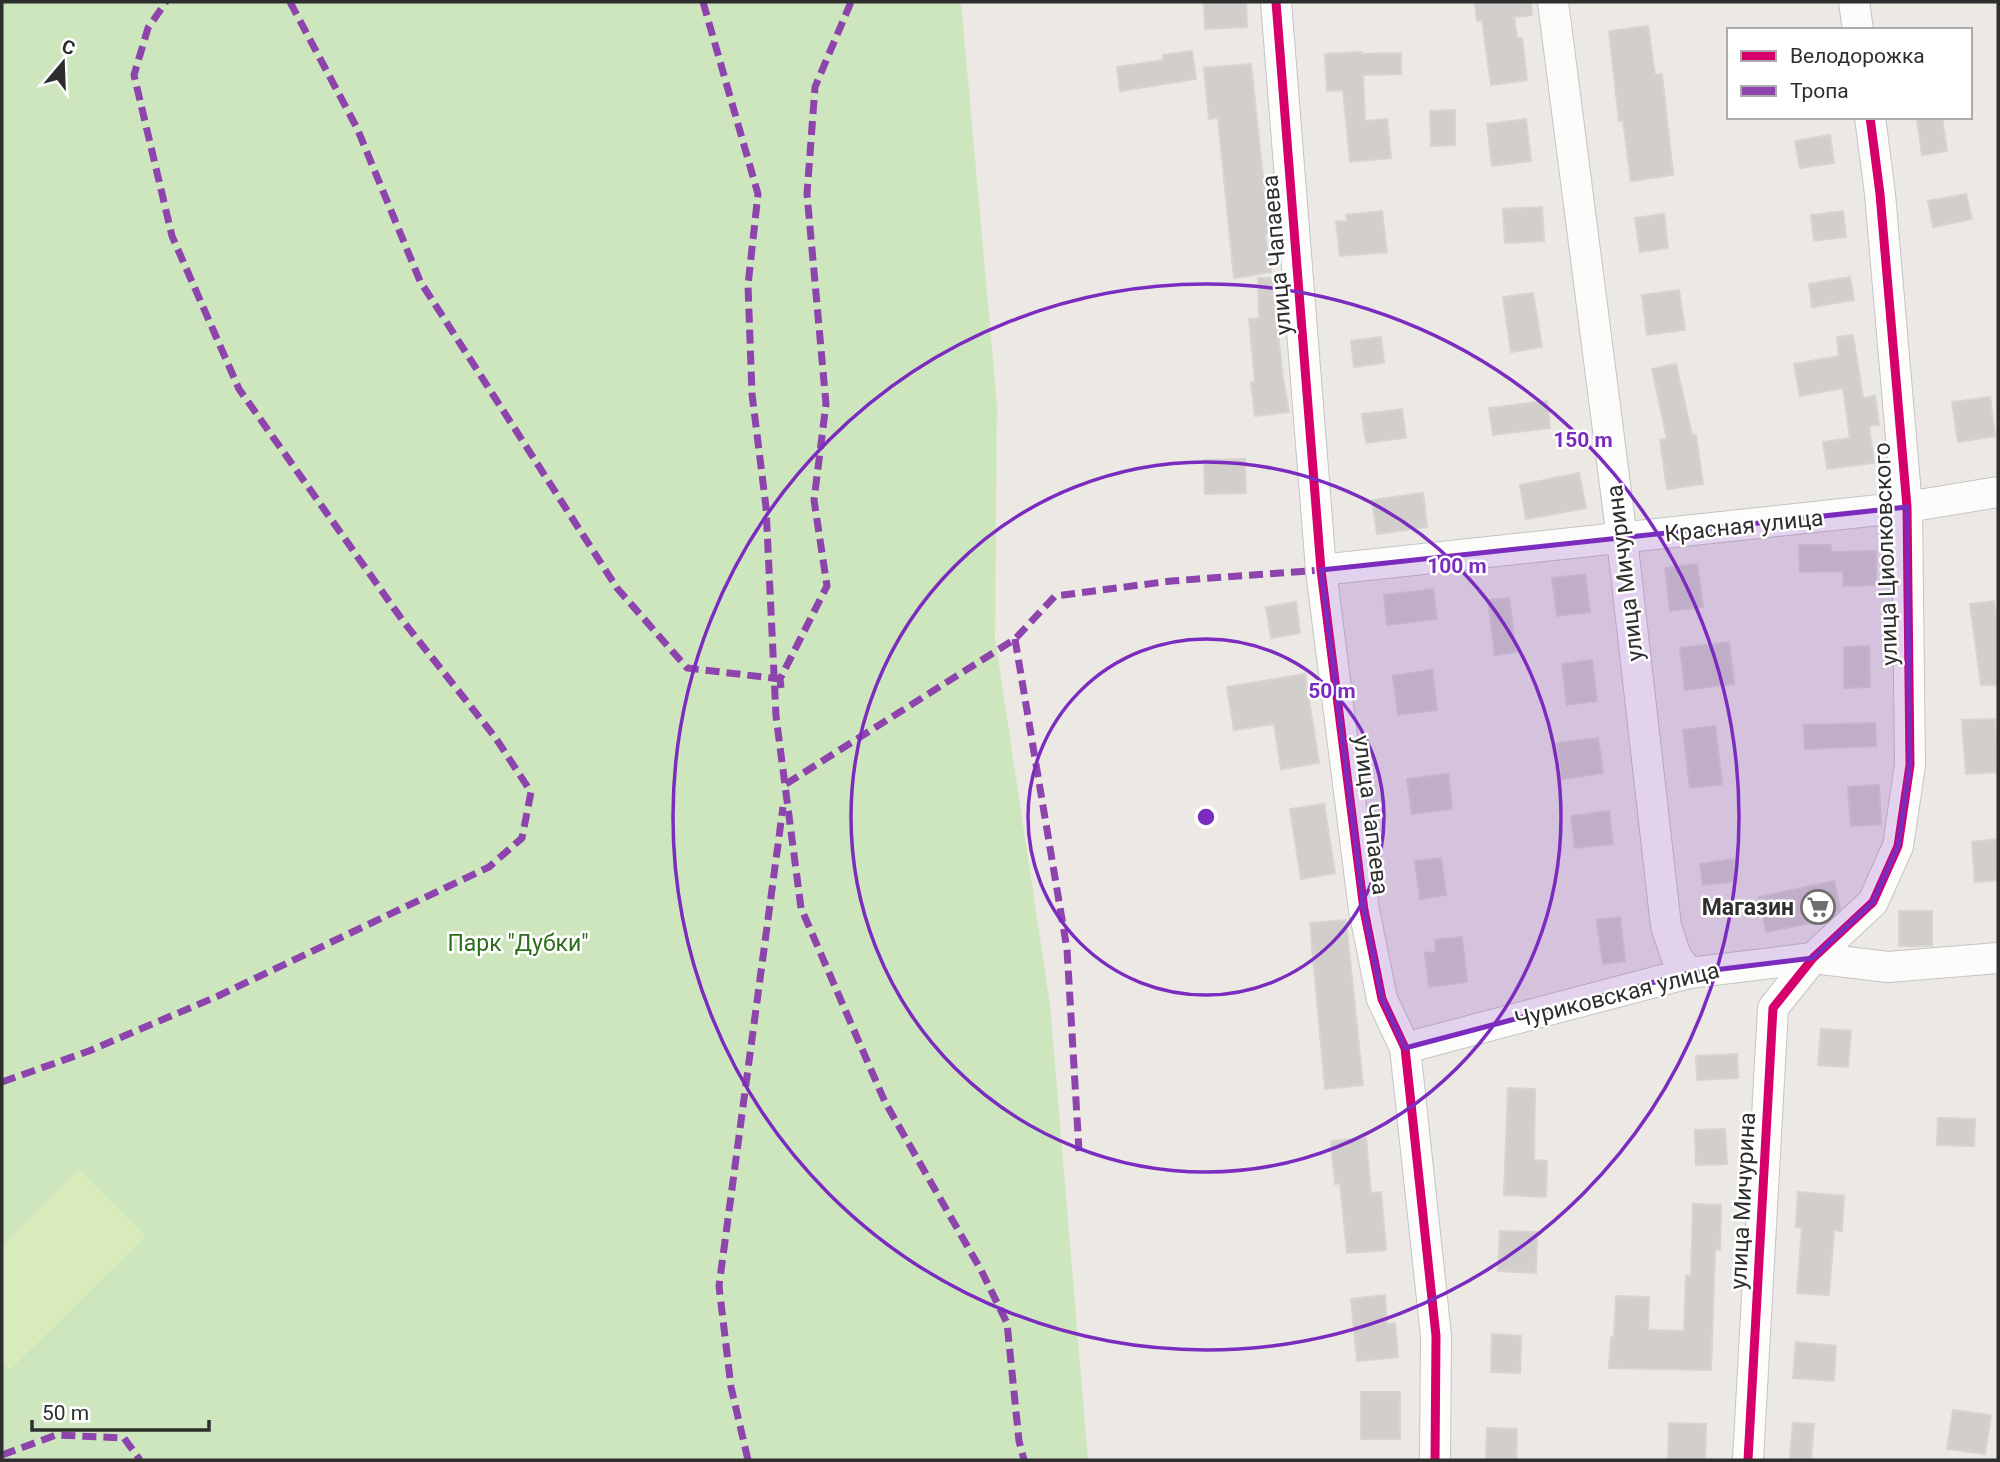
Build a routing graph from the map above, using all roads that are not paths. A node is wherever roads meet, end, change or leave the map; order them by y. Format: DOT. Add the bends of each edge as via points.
graph roads {
  1 [pos="1276,2"];
  2 [pos="1553,2"];
  3 [pos="1854,2"];
  4 [pos="1858,28"];
  5 [pos="1870,119"];
  6 [pos="1998,492"];
  7 [pos="1908,508"];
  8 [pos="1622,539"];
  9 [pos="1321,569"];
  10 [pos="1813,958"];
  11 [pos="1998,958"];
  12 [pos="1689,973"];
  13 [pos="1405,1048"];
  14 [pos="1435,1460"];
  15 [pos="1748,1460"];
  1 -- 9 [label="street, улица Чапаева"];
  2 -- 8 [label="street, улица Мичурина"];
  3 -- 4 [label="street"];
  5 -- 7 [label="street, улица Циолковского"];
  6 -- 7 [label="street, Красная улица"];
  7 -- 8 [label="street, Красная улица"];
  7 -- 10 [label="street, улица Циолковского" via="1910,765 1898,846 1873,902"];
  8 -- 9 [label="street, Красная улица"];
  8 -- 12 [label="street, улица Мичурина" via="1665,926 1676,956"];
  9 -- 13 [label="street, улица Чапаева" via="1364,910 1382,999"];
  10 -- 11 [label="street, Чуриковская улица" via="1888,967"];
  10 -- 12 [label="street, Чуриковская улица"];
  10 -- 15 [label="street, улица Мичурина" via="1773,1008"];
  12 -- 13 [label="street, Чуриковская улица"];
  13 -- 14 [label="street, улица Чапаева" via="1436,1336"];
}
